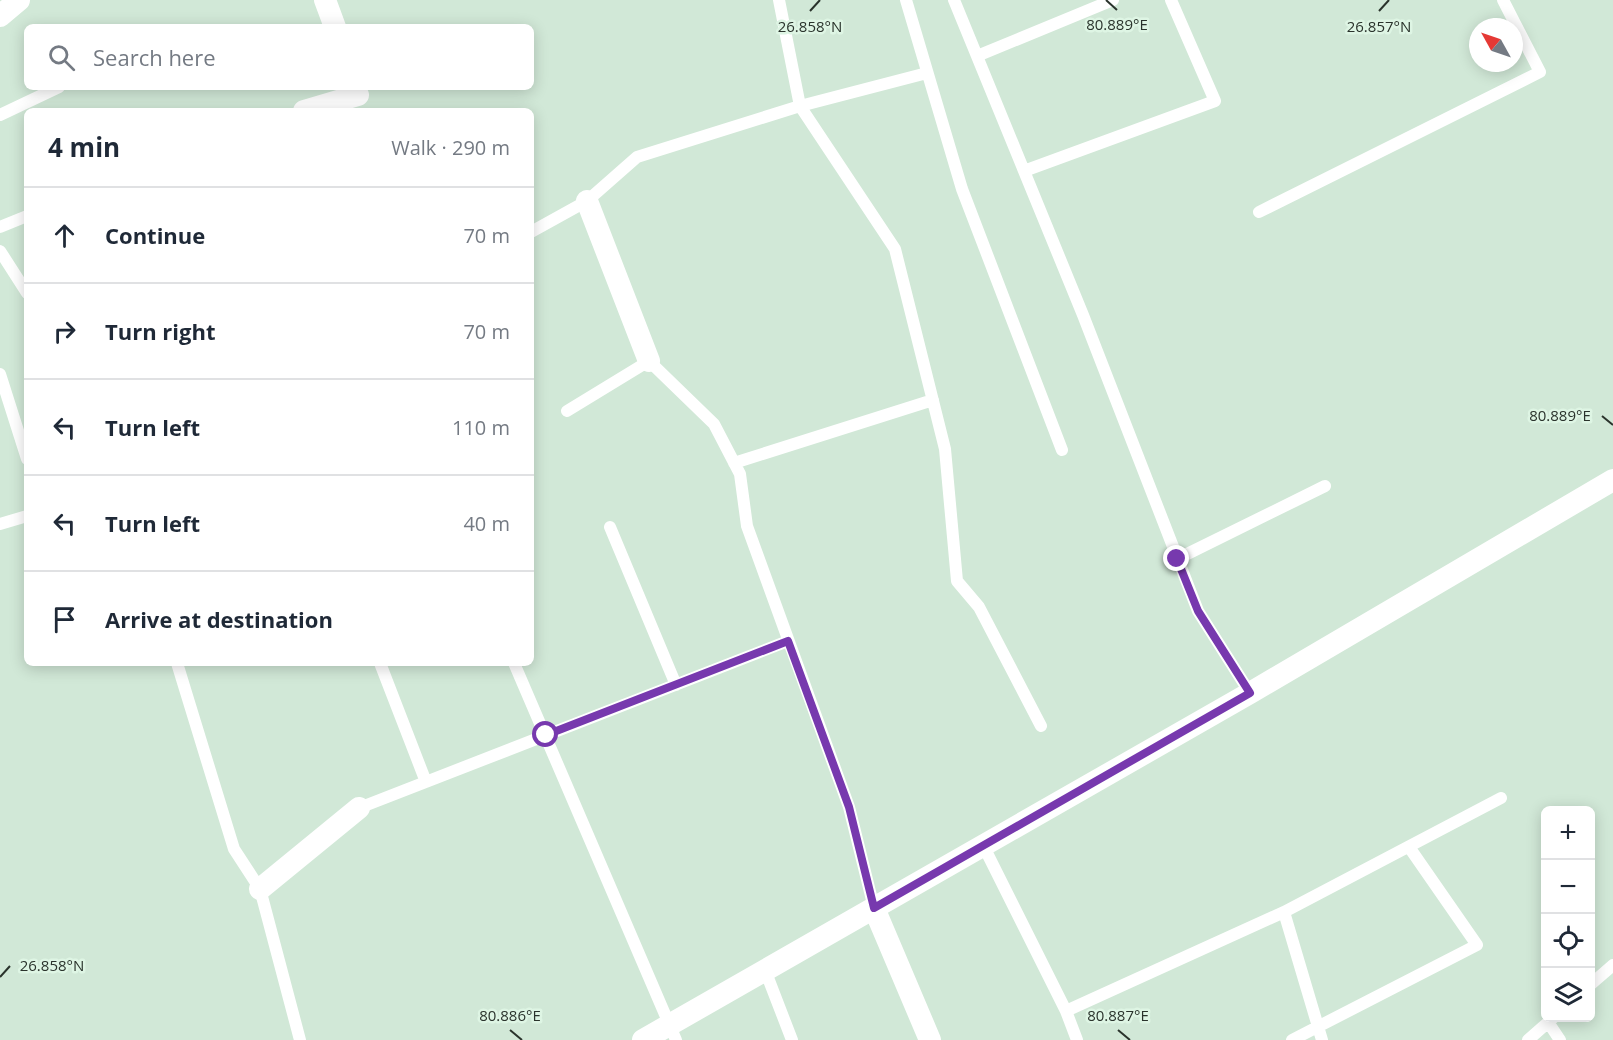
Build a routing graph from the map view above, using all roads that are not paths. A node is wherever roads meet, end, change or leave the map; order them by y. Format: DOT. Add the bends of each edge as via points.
graph roads {
  1 [pos="19,0"];
  2 [pos="326,0"];
  3 [pos="779,0"];
  4 [pos="906,0"];
  5 [pos="954,0"];
  6 [pos="1113,0"];
  7 [pos="1171,0"];
  8 [pos="1503,0"];
  9 [pos="0,16"];
  10 [pos="334,24"];
  11 [pos="977,56"];
  12 [pos="927,73"];
  13 [pos="53,90"];
  14 [pos="360,98"];
  15 [pos="800,105"];
  16 [pos="317,108"];
  17 [pos="0,115"];
  18 [pos="1024,171"];
  19 [pos="587,201"];
  20 [pos="1259,212"];
  21 [pos="24,217"];
  22 [pos="0,227"];
  23 [pos="534,229"];
  24 [pos="0,251"];
  25 [pos="24,288"];
  26 [pos="649,361"];
  27 [pos="0,374"];
  28 [pos="933,400"];
  29 [pos="567,411"];
  30 [pos="24,450"];
  31 [pos="1062,450"];
  32 [pos="734,463"];
  33 [pos="1613,480"];
  34 [pos="1325,486"];
  35 [pos="24,517"];
  36 [pos="0,524"];
  37 [pos="609,526"];
  38 [pos="1177,559"];
  39 [pos="788,641"];
  40 [pos="178,666"];
  41 [pos="381,666"];
  42 [pos="515,666"];
  43 [pos="676,685"];
  44 [pos="1250,693"];
  45 [pos="1041,726"];
  46 [pos="546,735"];
  47 [pos="426,782"];
  48 [pos="1501,798"];
  49 [pos="359,808"];
  50 [pos="983,845"];
  51 [pos="1409,847"];
  52 [pos="260,889"];
  53 [pos="874,908"];
  54 [pos="1284,912"];
  55 [pos="1613,965"];
  56 [pos="765,970"];
  57 [pos="1595,981"];
  58 [pos="1066,1011"];
  59 [pos="1549,1022"];
  60 [pos="1552,1022"];
  61 [pos="1318,1027"];
  62 [pos="673,1032"];
  63 [pos="300,1040"];
  64 [pos="643,1040"];
  65 [pos="792,1040"];
  66 [pos="930,1040"];
  67 [pos="1077,1040"];
  68 [pos="1292,1040"];
  69 [pos="1322,1040"];
  70 [pos="1528,1040"];
  71 [pos="1560,1040"];
  1 -- 9 [label="street"];
  2 -- 10 [label="street"];
  3 -- 15 [label="lane"];
  4 -- 12 [label="lane"];
  5 -- 11 [label="lane"];
  6 -- 11 [label="lane"];
  7 -- 18 [label="lane" via="1215,100"];
  8 -- 20 [label="lane" via="1540,72"];
  11 -- 18 [label="lane"];
  12 -- 15 [label="lane"];
  12 -- 31 [label="lane" via="962,189"];
  13 -- 17 [label="lane"];
  14 -- 16 [label="street"];
  15 -- 19 [label="lane" via="637,158"];
  15 -- 28 [label="lane" via="896,249"];
  18 -- 38 [label="lane"];
  19 -- 23 [label="lane"];
  19 -- 26 [label="street"];
  21 -- 22 [label="lane"];
  24 -- 25 [label="lane"];
  26 -- 29 [label="lane"];
  26 -- 32 [label="lane" via="714,424"];
  27 -- 30 [label="lane"];
  28 -- 32 [label="lane"];
  28 -- 45 [label="lane" via="945,449 957,581 980,608"];
  32 -- 39 [label="lane" via="740,474 747,526"];
  33 -- 44 [label="street"];
  34 -- 38 [label="lane"];
  35 -- 36 [label="lane"];
  37 -- 43 [label="lane"];
  38 -- 44 [label="lane" via="1198,611"];
  39 -- 43 [label="lane"];
  39 -- 53 [label="lane" via="849,807"];
  40 -- 52 [label="lane" via="234,849"];
  41 -- 47 [label="lane"];
  42 -- 46 [label="lane"];
  43 -- 46 [label="lane"];
  44 -- 50 [label="street"];
  46 -- 47 [label="lane"];
  46 -- 62 [label="lane"];
  47 -- 49 [label="lane"];
  48 -- 51 [label="lane"];
  49 -- 52 [label="street"];
  50 -- 53 [label="street"];
  50 -- 58 [label="lane"];
  51 -- 54 [label="lane"];
  51 -- 61 [label="lane" via="1477,945"];
  52 -- 63 [label="lane"];
  53 -- 56 [label="street"];
  53 -- 66 [label="street"];
  54 -- 58 [label="lane"];
  54 -- 61 [label="lane"];
  55 -- 57 [label="lane"];
  56 -- 62 [label="street"];
  56 -- 65 [label="lane"];
  58 -- 67 [label="lane"];
  59 -- 70 [label="lane"];
  60 -- 71 [label="lane"];
  61 -- 68 [label="lane"];
  61 -- 69 [label="lane"];
  62 -- 64 [label="street"];
}
